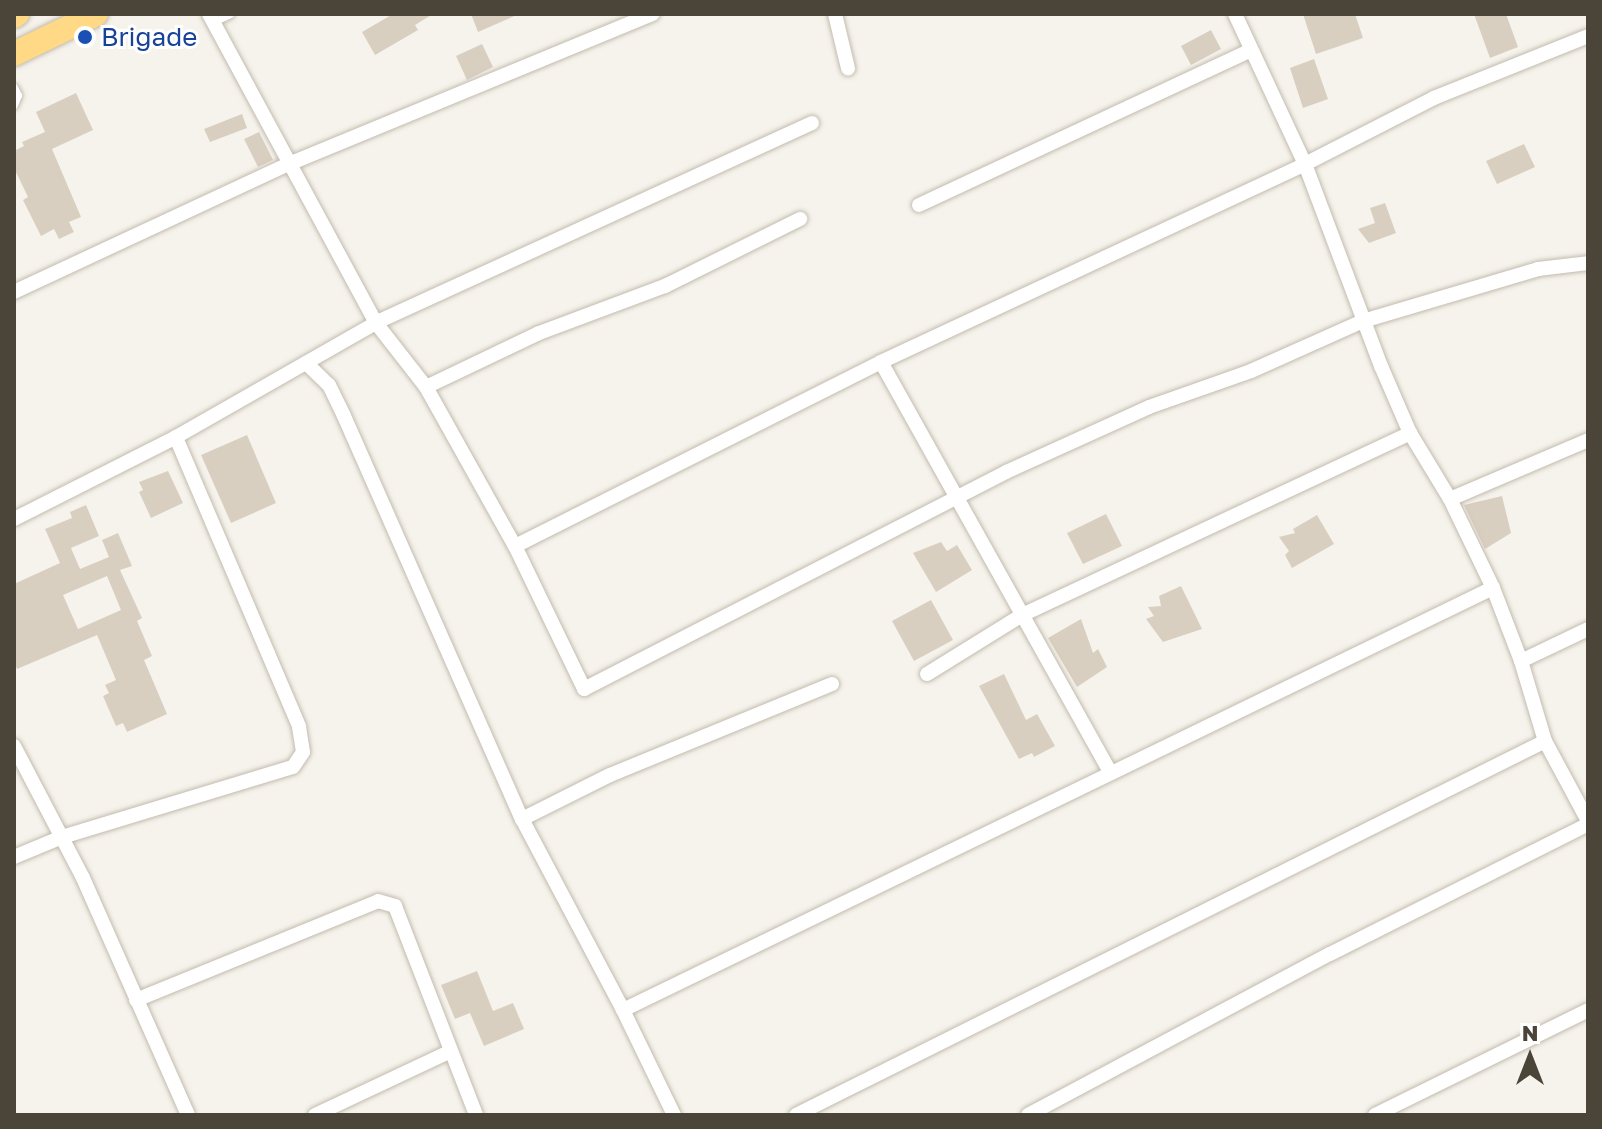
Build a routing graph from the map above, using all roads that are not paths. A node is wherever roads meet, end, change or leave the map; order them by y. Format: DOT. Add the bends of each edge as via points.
graph roads {
  1 [pos="96,14"];
  2 [pos="230,14"];
  3 [pos="653,14"];
  4 [pos="835,14"];
  5 [pos="1235,14"];
  6 [pos="211,18"];
  7 [pos="1588,36"];
  8 [pos="1249,51"];
  9 [pos="14,54"];
  10 [pos="848,68"];
  11 [pos="14,87"];
  12 [pos="14,105"];
  13 [pos="812,123"];
  14 [pos="291,163"];
  15 [pos="1305,164"];
  16 [pos="919,205"];
  17 [pos="800,219"];
  18 [pos="1588,263"];
  19 [pos="14,292"];
  20 [pos="1363,321"];
  21 [pos="376,323"];
  22 [pos="881,362"];
  23 [pos="306,363"];
  24 [pos="426,387"];
  25 [pos="1410,433"];
  26 [pos="176,437"];
  27 [pos="1588,440"];
  28 [pos="957,497"];
  29 [pos="1450,499"];
  30 [pos="14,519"];
  31 [pos="515,546"];
  32 [pos="1493,588"];
  33 [pos="1022,615"];
  34 [pos="1588,629"];
  35 [pos="1521,661"];
  36 [pos="927,674"];
  37 [pos="832,684"];
  38 [pos="1545,741"];
  39 [pos="14,746"];
  40 [pos="1110,772"];
  41 [pos="522,819"];
  42 [pos="1588,823"];
  43 [pos="62,837"];
  44 [pos="14,857"];
  45 [pos="136,1000"];
  46 [pos="623,1010"];
  47 [pos="1588,1010"];
  48 [pos="449,1052"];
  49 [pos="188,1115"];
  50 [pos="315,1115"];
  51 [pos="476,1115"];
  52 [pos="674,1115"];
  53 [pos="796,1115"];
  54 [pos="1028,1115"];
  55 [pos="1375,1115"];
  1 -- 9 [label="highway"];
  2 -- 6 [label="lane"];
  3 -- 14 [label="street"];
  4 -- 10 [label="street"];
  5 -- 8 [label="street"];
  6 -- 14 [label="street"];
  7 -- 15 [label="street" via="1434,98"];
  8 -- 15 [label="street"];
  8 -- 16 [label="street"];
  11 -- 12 [label="lane"];
  13 -- 21 [label="street"];
  14 -- 19 [label="street"];
  14 -- 21 [label="street"];
  15 -- 20 [label="street"];
  15 -- 22 [label="street"];
  17 -- 24 [label="street" via="665,286 539,333"];
  18 -- 20 [label="street" via="1538,269"];
  20 -- 25 [label="street"];
  20 -- 28 [label="street" via="1251,371 1149,407"];
  21 -- 23 [label="street"];
  21 -- 24 [label="street"];
  22 -- 28 [label="street"];
  22 -- 31 [label="street"];
  23 -- 26 [label="street"];
  23 -- 41 [label="street" via="329,385 344,416"];
  24 -- 31 [label="street"];
  25 -- 29 [label="street"];
  25 -- 33 [label="street"];
  26 -- 30 [label="street"];
  26 -- 43 [label="street" via="299,726 303,752 293,767"];
  27 -- 29 [label="street"];
  28 -- 31 [label="street" via="584,689"];
  28 -- 33 [label="street"];
  29 -- 32 [label="street"];
  32 -- 35 [label="street"];
  32 -- 40 [label="street"];
  33 -- 36 [label="street"];
  33 -- 40 [label="street"];
  34 -- 35 [label="street"];
  35 -- 38 [label="street"];
  37 -- 41 [label="street" via="610,775"];
  38 -- 42 [label="street"];
  38 -- 53 [label="street"];
  39 -- 43 [label="street"];
  40 -- 46 [label="street"];
  41 -- 46 [label="street"];
  42 -- 54 [label="street"];
  43 -- 44 [label="street"];
  43 -- 45 [label="street"];
  45 -- 48 [label="street" via="378,901 395,906"];
  45 -- 49 [label="street"];
  46 -- 52 [label="street"];
  47 -- 55 [label="street"];
  48 -- 50 [label="street"];
  48 -- 51 [label="street"];
}
